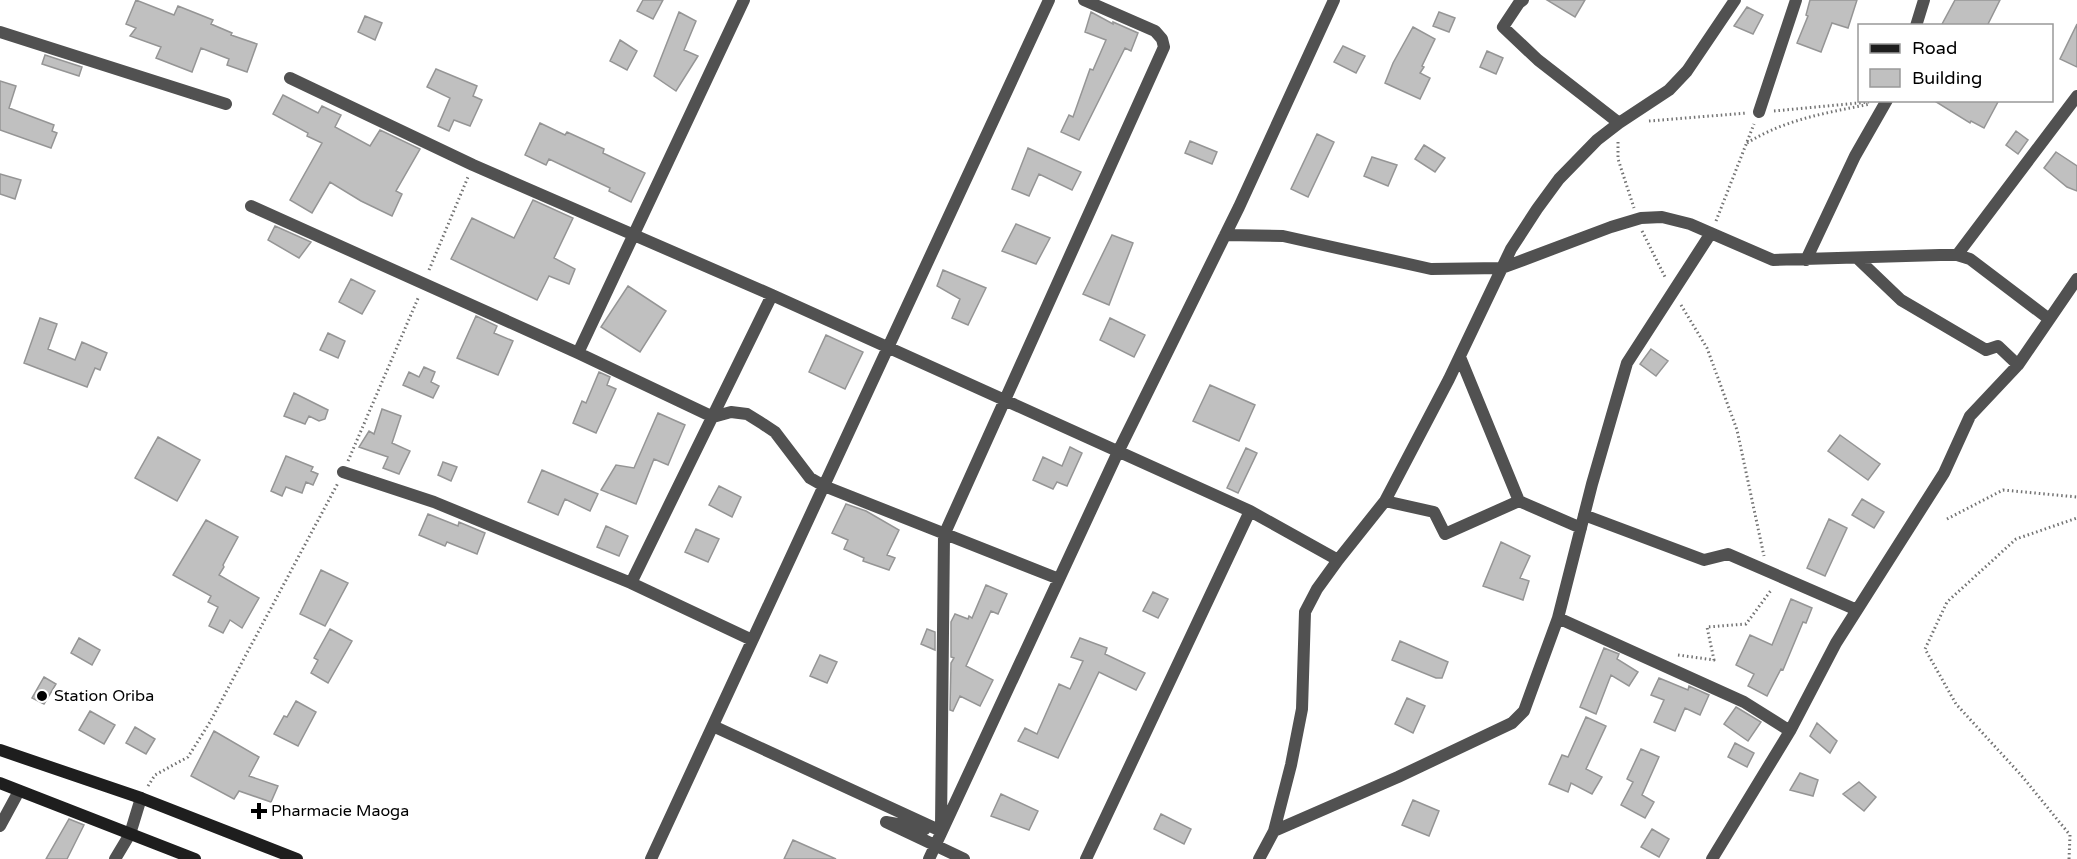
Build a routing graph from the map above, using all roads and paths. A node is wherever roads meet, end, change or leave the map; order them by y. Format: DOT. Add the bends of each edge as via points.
graph roads {
  1 [pos="744,0"];
  2 [pos="1049,0"];
  3 [pos="1084,0"];
  4 [pos="1334,0"];
  5 [pos="1522,0"];
  6 [pos="1736,0"];
  7 [pos="1796,0"];
  8 [pos="1924,0"];
  9 [pos="1917,24"];
  10 [pos="0,32"];
  11 [pos="290,78"];
  12 [pos="2077,96"];
  13 [pos="1878,102"];
  14 [pos="1886,102"];
  15 [pos="226,104"];
  16 [pos="1758,112"];
  17 [pos="1618,123"];
  18 [pos="1747,143"];
  19 [pos="473,165"];
  20 [pos="251,206"];
  21 [pos="1638,219"];
  22 [pos="1711,233"];
  23 [pos="633,235"];
  24 [pos="1225,235"];
  25 [pos="1958,255"];
  26 [pos="1857,258"];
  27 [pos="1806,260"];
  28 [pos="1502,268"];
  29 [pos="2077,279"];
  30 [pos="424,285"];
  31 [pos="1673,291"];
  32 [pos="772,295"];
  33 [pos="2073,295"];
  34 [pos="2049,319"];
  35 [pos="888,348"];
  36 [pos="578,353"];
  37 [pos="1460,357"];
  38 [pos="2018,365"];
  39 [pos="1006,401"];
  40 [pos="713,417"];
  41 [pos="1118,452"];
  42 [pos="343,472"];
  43 [pos="824,486"];
  44 [pos="2077,497"];
  45 [pos="1385,501"];
  46 [pos="1519,501"];
  47 [pos="1250,511"];
  48 [pos="2077,518"];
  49 [pos="1947,519"];
  50 [pos="1583,521"];
  51 [pos="944,536"];
  52 [pos="1338,560"];
  53 [pos="1767,571"];
  54 [pos="1059,579"];
  55 [pos="631,583"];
  56 [pos="1857,610"];
  57 [pos="1558,618"];
  58 [pos="752,640"];
  59 [pos="1678,656"];
  60 [pos="713,726"];
  61 [pos="1790,731"];
  62 [pos="0,750"];
  63 [pos="0,783"];
  64 [pos="19,791"];
  65 [pos="141,798"];
  66 [pos="0,826"];
  67 [pos="941,831"];
  68 [pos="1274,831"];
  69 [pos="130,834"];
  70 [pos="934,847"];
  71 [pos="654,858"];
  72 [pos="115,859"];
  73 [pos="195,859"];
  74 [pos="297,859"];
  75 [pos="929,859"];
  76 [pos="964,859"];
  77 [pos="1086,859"];
  78 [pos="1259,859"];
  79 [pos="1712,859"];
  80 [pos="2069,859"];
  1 -- 23 [label="street"];
  2 -- 35 [label="street"];
  3 -- 39 [label="street" via="1155,31 1164,46"];
  4 -- 24 [label="street"];
  5 -- 17 [label="street" via="1503,27"];
  6 -- 17 [label="street" via="1687,71 1669,90"];
  7 -- 16 [label="street"];
  8 -- 9 [label="street"];
  10 -- 15 [label="street"];
  11 -- 19 [label="street"];
  12 -- 25 [label="street"];
  13 -- 18 [label="path" via="1803,118 1769,129"];
  14 -- 27 [label="street" via="1855,156"];
  16 -- 18 [label="path"];
  17 -- 21 [label="path" via="1618,159"];
  17 -- 28 [label="street" via="1559,179"];
  18 -- 22 [label="path"];
  19 -- 23 [label="street"];
  19 -- 30 [label="path"];
  20 -- 30 [label="street"];
  21 -- 22 [label="street" via="1662,217"];
  21 -- 28 [label="street"];
  21 -- 31 [label="path"];
  22 -- 27 [label="street" via="1773,260"];
  22 -- 31 [label="street"];
  23 -- 32 [label="street"];
  23 -- 36 [label="street"];
  24 -- 28 [label="street" via="1283,236 1431,269"];
  24 -- 41 [label="street"];
  25 -- 26 [label="street"];
  25 -- 34 [label="street" via="1970,259"];
  26 -- 27 [label="street"];
  26 -- 38 [label="street" via="1901,300 1986,350 1998,346"];
  28 -- 37 [label="street"];
  29 -- 33 [label="street"];
  30 -- 36 [label="street"];
  30 -- 42 [label="path"];
  31 -- 50 [label="street" via="1627,363"];
  31 -- 53 [label="path" via="1707,348 1737,430"];
  32 -- 35 [label="street"];
  32 -- 40 [label="street"];
  33 -- 34 [label="street"];
  34 -- 38 [label="street"];
  35 -- 39 [label="street"];
  35 -- 43 [label="street"];
  36 -- 40 [label="street"];
  37 -- 45 [label="street"];
  37 -- 46 [label="street"];
  38 -- 56 [label="street" via="1970,416 1944,473"];
  39 -- 41 [label="street"];
  39 -- 51 [label="street"];
  40 -- 43 [label="street" via="731,412 747,414 764,424 775,432 810,478"];
  40 -- 55 [label="street"];
  41 -- 47 [label="street"];
  41 -- 54 [label="street"];
  42 -- 55 [label="street" via="434,502"];
  42 -- 65 [label="path" via="205,730 188,757 155,776"];
  43 -- 51 [label="street"];
  43 -- 58 [label="street"];
  44 -- 49 [label="path" via="2003,490"];
  45 -- 46 [label="street" via="1434,512 1445,534"];
  45 -- 52 [label="street"];
  46 -- 50 [label="street"];
  47 -- 52 [label="street"];
  47 -- 77 [label="street"];
  48 -- 80 [label="path" via="2016,539 1947,602 1925,649 1956,704 2070,835"];
  50 -- 53 [label="street" via="1704,560 1728,554"];
  50 -- 57 [label="street"];
  51 -- 54 [label="street"];
  51 -- 67 [label="street"];
  52 -- 68 [label="street" via="1305,612 1302,709"];
  53 -- 56 [label="street"];
  53 -- 59 [label="path" via="1772,589 1746,624 1707,627 1714,660"];
  54 -- 70 [label="street"];
  55 -- 58 [label="street"];
  56 -- 61 [label="street"];
  57 -- 61 [label="street" via="1744,702"];
  57 -- 68 [label="street" via="1524,711 1512,723"];
  58 -- 60 [label="street"];
  60 -- 67 [label="street"];
  60 -- 71 [label="street"];
  61 -- 79 [label="street"];
  62 -- 65 [label="main road"];
  63 -- 64 [label="main road"];
  64 -- 66 [label="street"];
  64 -- 69 [label="main road"];
  65 -- 69 [label="street"];
  65 -- 74 [label="main road"];
  67 -- 70 [label="street" via="886,822"];
  68 -- 78 [label="street"];
  69 -- 72 [label="street"];
  69 -- 73 [label="main road"];
  70 -- 75 [label="street"];
  70 -- 76 [label="street"];
}
